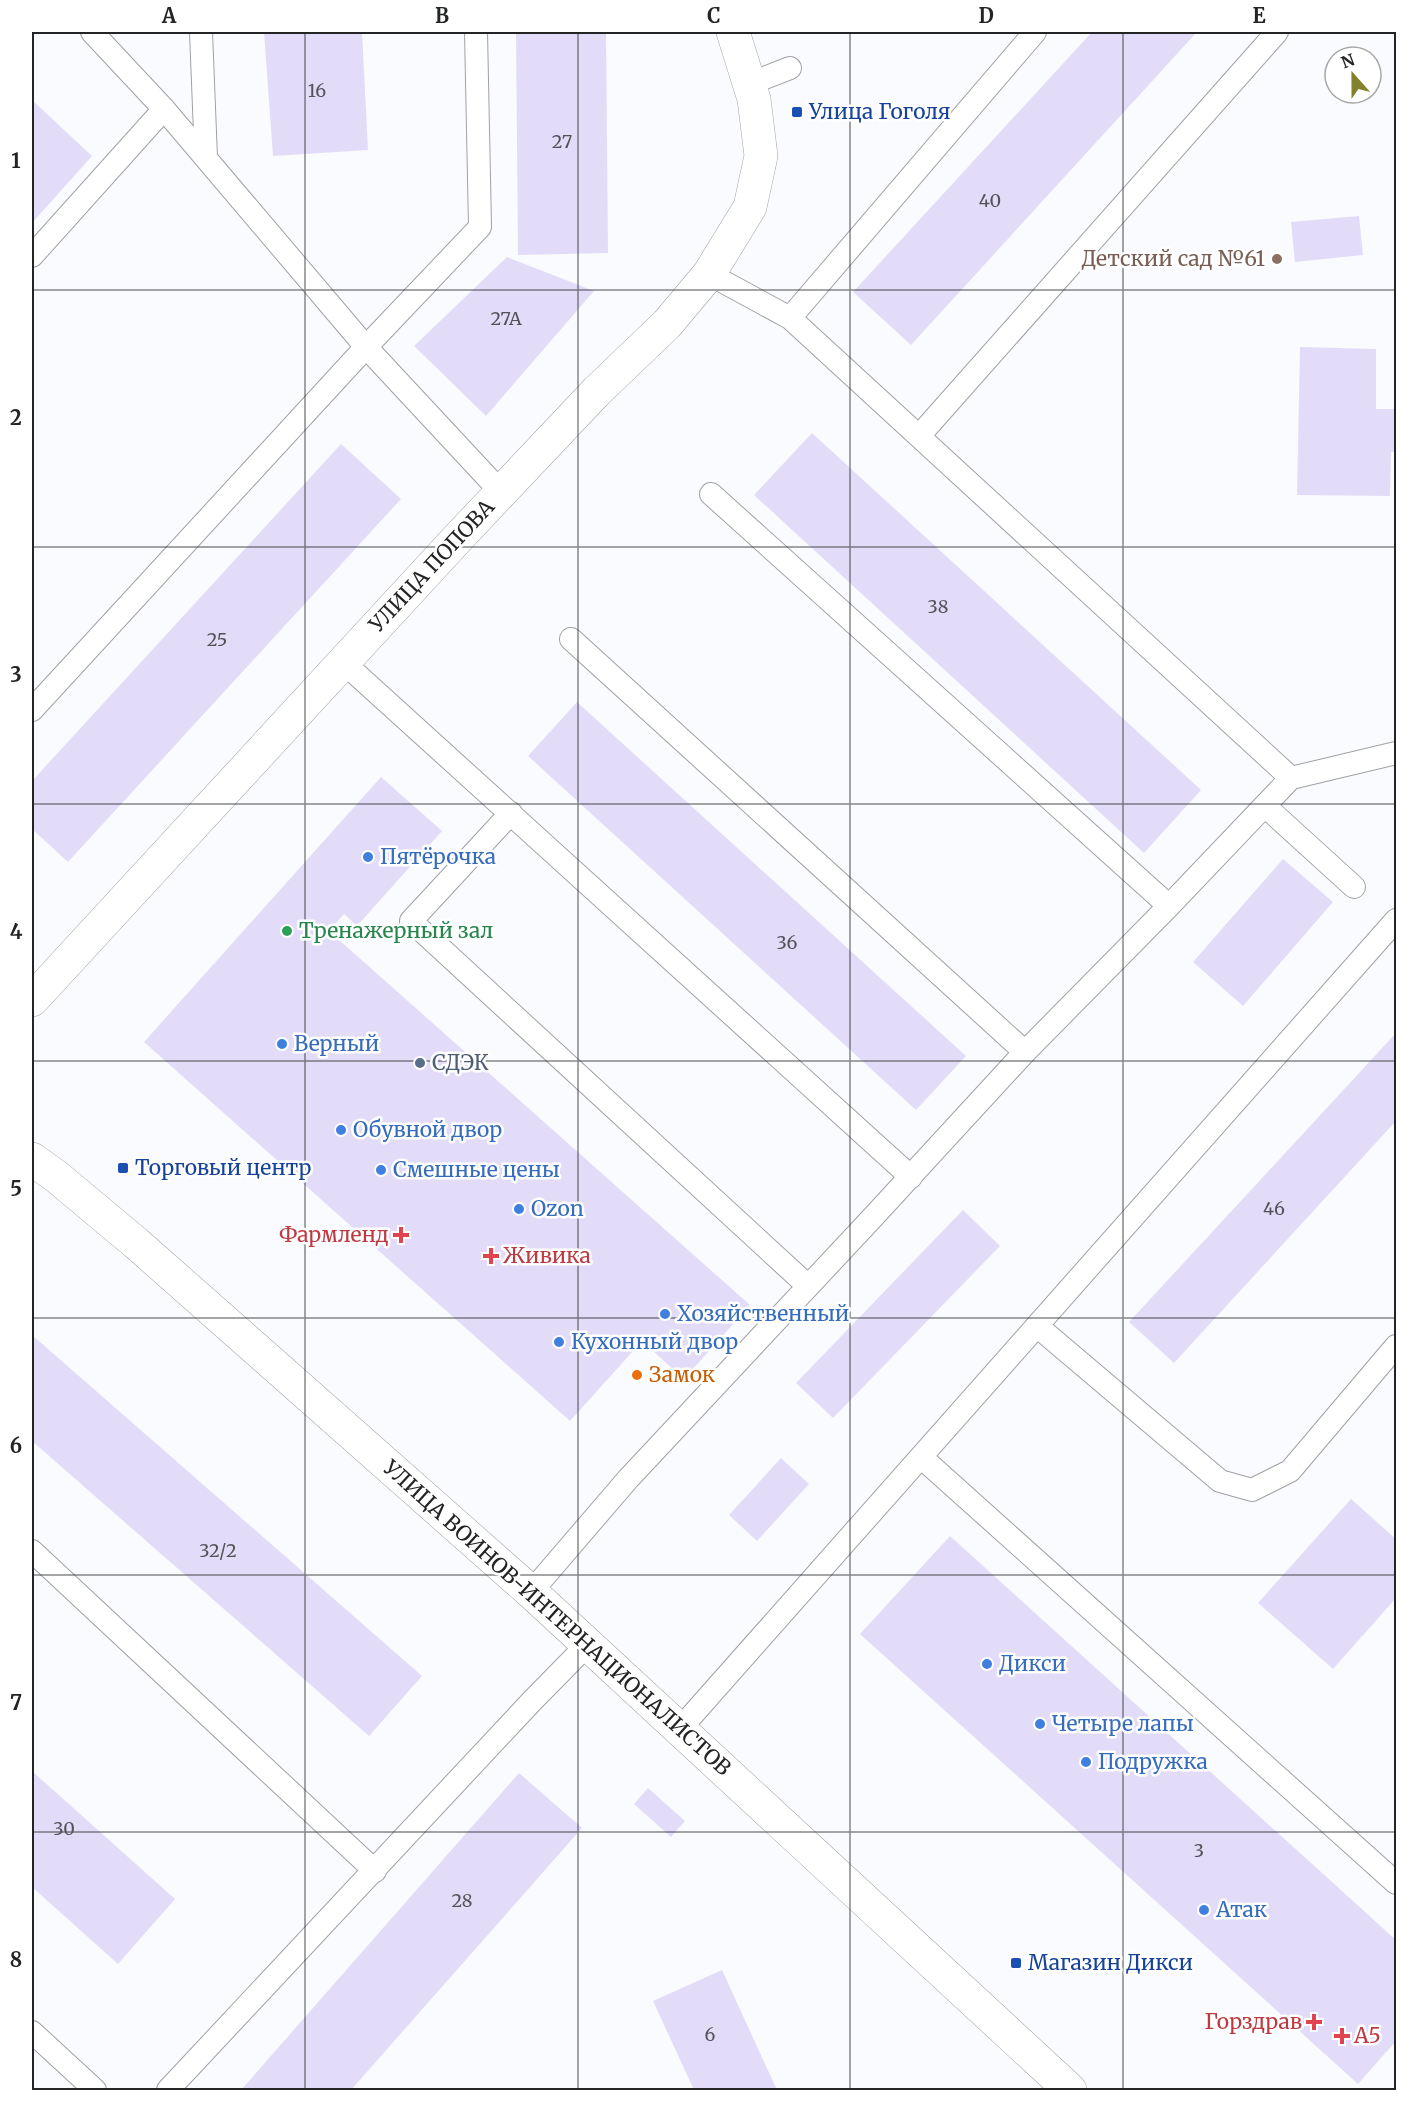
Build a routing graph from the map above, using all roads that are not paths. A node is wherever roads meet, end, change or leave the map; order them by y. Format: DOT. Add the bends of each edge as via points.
graph roads {
  1 [pos="92,32"];
  2 [pos="201,32"];
  3 [pos="476,32"];
  4 [pos="733,32"];
  5 [pos="1035,32"];
  6 [pos="1276,32"];
  7 [pos="790,68"];
  8 [pos="751,91"];
  9 [pos="164,109"];
  10 [pos="206,158"];
  11 [pos="32,256"];
  12 [pos="709,274"];
  13 [pos="790,318"];
  14 [pos="366,347"];
  15 [pos="919,436"];
  16 [pos="501,492"];
  17 [pos="711,495"];
  18 [pos="571,639"];
  19 [pos="343,662"];
  20 [pos="32,710"];
  21 [pos="1396,753"];
  22 [pos="1291,778"];
  23 [pos="1265,806"];
  24 [pos="512,813"];
  25 [pos="1354,887"];
  26 [pos="1169,906"];
  27 [pos="1396,920"];
  28 [pos="32,1000"];
  29 [pos="1025,1052"];
  30 [pos="32,1160"];
  31 [pos="910,1177"];
  32 [pos="808,1286"];
  33 [pos="1037,1326"];
  34 [pos="1396,1346"];
  35 [pos="921,1457"];
  36 [pos="32,1551"];
  37 [pos="531,1592"];
  38 [pos="587,1645"];
  39 [pos="680,1730"];
  40 [pos="375,1870"];
  41 [pos="1396,1883"];
  42 [pos="32,2032"];
  43 [pos="95,2091"];
  44 [pos="168,2091"];
  45 [pos="1070,2091"];
  1 -- 9 [label="lane"];
  2 -- 10 [label="lane"];
  3 -- 14 [label="lane" via="480,227"];
  4 -- 8 [label="main road"];
  5 -- 13 [label="lane"];
  6 -- 15 [label="lane"];
  7 -- 8 [label="lane"];
  8 -- 12 [label="main road, УЛИЦА ПОПОВА" via="761,156 750,207"];
  9 -- 10 [label="lane"];
  9 -- 11 [label="lane"];
  10 -- 14 [label="lane"];
  12 -- 13 [label="lane"];
  12 -- 16 [label="main road, УЛИЦА ПОПОВА" via="667,324"];
  13 -- 15 [label="lane"];
  14 -- 16 [label="lane"];
  14 -- 20 [label="lane"];
  15 -- 22 [label="lane"];
  16 -- 19 [label="main road, УЛИЦА ПОПОВА"];
  17 -- 26 [label="lane"];
  18 -- 29 [label="lane"];
  19 -- 24 [label="lane"];
  19 -- 28 [label="main road, УЛИЦА ПОПОВА"];
  21 -- 22 [label="lane"];
  22 -- 23 [label="lane"];
  23 -- 25 [label="lane"];
  23 -- 26 [label="lane"];
  24 -- 31 [label="lane"];
  24 -- 32 [label="lane" via="411,921"];
  26 -- 29 [label="lane"];
  27 -- 33 [label="lane"];
  29 -- 31 [label="lane"];
  30 -- 37 [label="main road, УЛИЦА ВОИНОВ-ИНТЕРНАЦИОНАЛИСТОВ" via="136,1243"];
  31 -- 32 [label="lane"];
  32 -- 37 [label="lane" via="628,1479"];
  33 -- 34 [label="lane" via="1220,1481 1252,1490 1290,1471"];
  33 -- 35 [label="lane"];
  35 -- 39 [label="lane"];
  35 -- 41 [label="lane"];
  36 -- 40 [label="lane"];
  37 -- 38 [label="main road, УЛИЦА ВОИНОВ-ИНТЕРНАЦИОНАЛИСТОВ"];
  38 -- 39 [label="main road, УЛИЦА ВОИНОВ-ИНТЕРНАЦИОНАЛИСТОВ"];
  38 -- 40 [label="lane"];
  39 -- 45 [label="main road, УЛИЦА ВОИНОВ-ИНТЕРНАЦИОНАЛИСТОВ"];
  40 -- 44 [label="lane"];
  42 -- 43 [label="lane"];
}
